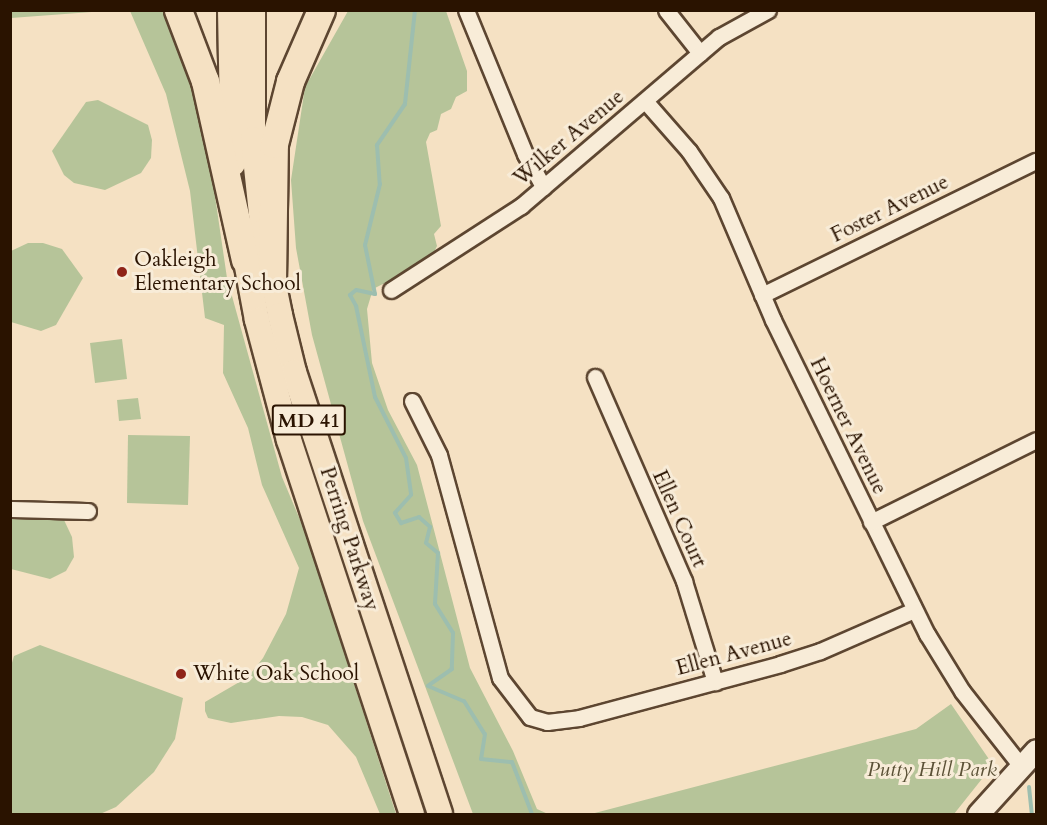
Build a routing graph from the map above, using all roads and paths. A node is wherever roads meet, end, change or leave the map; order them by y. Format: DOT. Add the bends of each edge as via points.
graph roads {
  1 [pos="178,10"];
  2 [pos="230,10"];
  3 [pos="253,10"];
  4 [pos="321,10"];
  5 [pos="466,10"];
  6 [pos="666,10"];
  7 [pos="768,10"];
  8 [pos="700,53"];
  9 [pos="646,102"];
  10 [pos="1036,161"];
  11 [pos="543,187"];
  12 [pos="245,260"];
  13 [pos="272,282"];
  14 [pos="391,290"];
  15 [pos="762,295"];
  16 [pos="595,377"];
  17 [pos="412,401"];
  18 [pos="1036,440"];
  19 [pos="10,509"];
  20 [pos="88,511"];
  21 [pos="871,522"];
  22 [pos="914,610"];
  23 [pos="715,682"];
  24 [pos="1036,750"];
  25 [pos="1020,765"];
  26 [pos="412,814"];
  27 [pos="440,814"];
  28 [pos="978,814"];
  1 -- 12 [label="highway" via="205,81"];
  2 -- 12 [label="main road, Perring Parkway / MD 41" via="231,137"];
  3 -- 13 [label="main road, Perring Parkway / MD 41" via="253,139"];
  4 -- 13 [label="highway" via="290,81 274,144"];
  5 -- 11 [label="street" via="525,154"];
  6 -- 8 [label="street"];
  7 -- 8 [label="street, Wilker Avenue" via="718,37"];
  8 -- 9 [label="street, Wilker Avenue"];
  9 -- 11 [label="street, Wilker Avenue" via="604,132"];
  9 -- 15 [label="street, Hoerner Avenue" via="717,190"];
  10 -- 15 [label="street, Foster Avenue"];
  11 -- 14 [label="street, Wilker Avenue" via="521,206"];
  12 -- 26 [label="main road, Perring Parkway / MD 41" via="289,440"];
  13 -- 27 [label="main road, Perring Parkway / MD 41" via="294,372"];
  15 -- 21 [label="street, Hoerner Avenue"];
  16 -- 23 [label="street, Ellen Court" via="684,581"];
  17 -- 23 [label="street, Ellen Avenue" via="439,454 500,678 530,717 559,722"];
  18 -- 21 [label="street"];
  19 -- 20 [label="street"];
  21 -- 22 [label="street, Hoerner Avenue"];
  22 -- 23 [label="street, Ellen Avenue" via="820,651"];
  22 -- 25 [label="street, Hoerner Avenue" via="962,692"];
  24 -- 25 [label="main road"];
  25 -- 28 [label="main road"];
}
